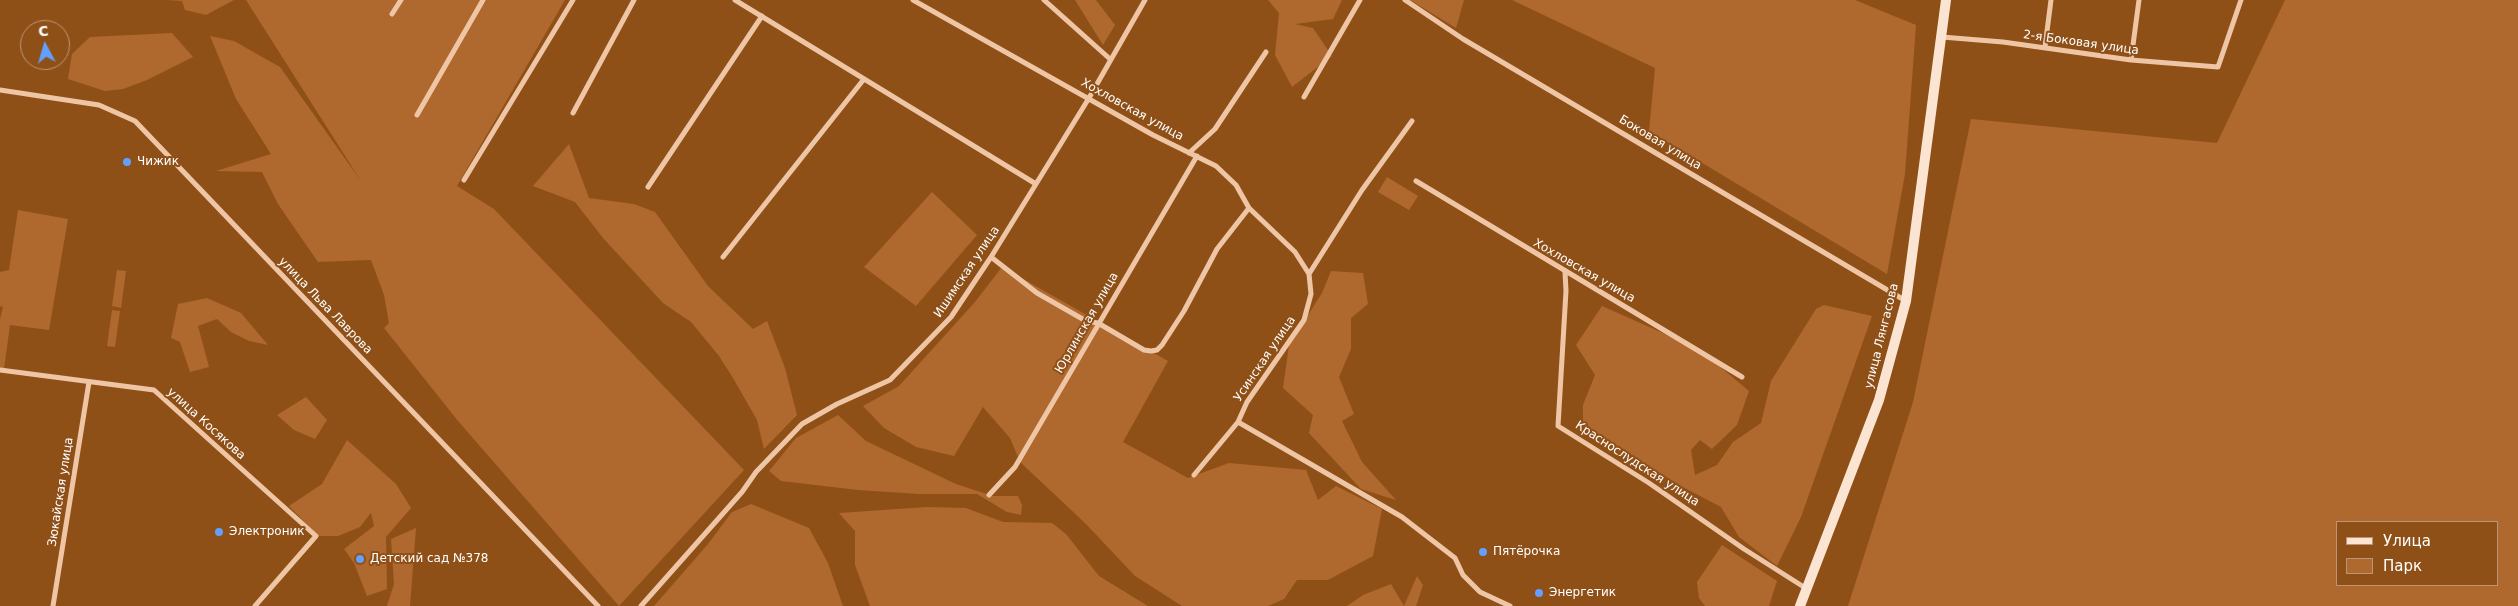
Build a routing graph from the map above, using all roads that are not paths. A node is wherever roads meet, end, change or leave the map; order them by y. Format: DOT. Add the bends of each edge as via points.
graph roads {
  1 [pos="401,0"];
  2 [pos="484,0"];
  3 [pos="573,0"];
  4 [pos="634,0"];
  5 [pos="736,0"];
  6 [pos="913,0"];
  7 [pos="1044,0"];
  8 [pos="1146,0"];
  9 [pos="1360,0"];
  10 [pos="1406,0"];
  11 [pos="1946,0"];
  12 [pos="2050,0"];
  13 [pos="2139,0"];
  14 [pos="2241,0"];
  15 [pos="392,14"];
  16 [pos="762,16"];
  17 [pos="1942,37"];
  18 [pos="2046,47"];
  19 [pos="1266,52"];
  20 [pos="1110,59"];
  21 [pos="2131,60"];
  22 [pos="864,79"];
  23 [pos="0,90"];
  24 [pos="1304,97"];
  25 [pos="1088,98"];
  26 [pos="573,113"];
  27 [pos="417,115"];
  28 [pos="1412,121"];
  29 [pos="1189,153"];
  30 [pos="1198,156"];
  31 [pos="464,180"];
  32 [pos="1416,181"];
  33 [pos="1036,184"];
  34 [pos="648,186"];
  35 [pos="1249,208"];
  36 [pos="991,256"];
  37 [pos="723,257"];
  38 [pos="1565,272"];
  39 [pos="1309,274"];
  40 [pos="1906,301"];
  41 [pos="1098,323"];
  42 [pos="0,370"];
  43 [pos="1742,376"];
  44 [pos="89,382"];
  45 [pos="1238,422"];
  46 [pos="1194,475"];
  47 [pos="989,495"];
  48 [pos="1807,589"];
  49 [pos="53,606"];
  50 [pos="256,606"];
  51 [pos="598,606"];
  52 [pos="641,606"];
  53 [pos="1510,606"];
  54 [pos="1800,606"];
  1 -- 15 [label="street"];
  2 -- 27 [label="street"];
  3 -- 31 [label="street"];
  4 -- 26 [label="street"];
  5 -- 16 [label="street"];
  6 -- 25 [label="street, Хохловская улица"];
  7 -- 20 [label="street"];
  8 -- 20 [label="street, Ишимская улица"];
  9 -- 24 [label="street"];
  10 -- 40 [label="street, Боковая улица" via="1463,39"];
  11 -- 17 [label="main road, улица Лянгасова"];
  12 -- 18 [label="street"];
  13 -- 21 [label="street"];
  14 -- 21 [label="street, 2-я Боковая улица" via="2218,67"];
  16 -- 22 [label="street"];
  16 -- 34 [label="street"];
  17 -- 18 [label="street, 2-я Боковая улица"];
  17 -- 40 [label="main road, улица Лянгасова"];
  18 -- 21 [label="street, 2-я Боковая улица"];
  19 -- 29 [label="street" via="1215,128"];
  20 -- 25 [label="street, Ишимская улица"];
  22 -- 33 [label="street"];
  22 -- 37 [label="street"];
  23 -- 51 [label="street, улица Льва Лаврова" via="99,105 135,121"];
  25 -- 29 [label="street, Хохловская улица"];
  25 -- 33 [label="street, Ишимская улица"];
  28 -- 39 [label="street" via="1362,190"];
  29 -- 30 [label="street, Хохловская улица"];
  30 -- 35 [label="street, Хохловская улица" via="1216,166 1236,184"];
  30 -- 41 [label="street, Юрлинская улица"];
  32 -- 38 [label="street, Хохловская улица"];
  33 -- 36 [label="street, Ишимская улица"];
  35 -- 39 [label="street, Хохловская улица" via="1295,252"];
  35 -- 41 [label="street" via="1216,249 1184,311 1158,350 1144,350"];
  36 -- 41 [label="street" via="1037,292 1086,320"];
  36 -- 52 [label="street, Ишимская улица" via="951,317 890,380 802,424 756,472"];
  38 -- 43 [label="street, Хохловская улица"];
  38 -- 48 [label="street, Краснослудская улица" via="1558,426"];
  39 -- 45 [label="street, Усинская улица" via="1311,294 1304,320 1246,402"];
  40 -- 48 [label="main road, улица Лянгасова" via="1879,400"];
  41 -- 47 [label="street, Юрлинская улица" via="1016,467"];
  42 -- 44 [label="street, улица Косякова"];
  44 -- 49 [label="street, Зюкайская улица"];
  44 -- 50 [label="street, улица Косякова" via="154,390 316,536"];
  45 -- 46 [label="street, Усинская улица"];
  45 -- 53 [label="street" via="1402,518 1455,558 1463,575 1480,592"];
  48 -- 54 [label="main road, улица Лянгасова"];
}
